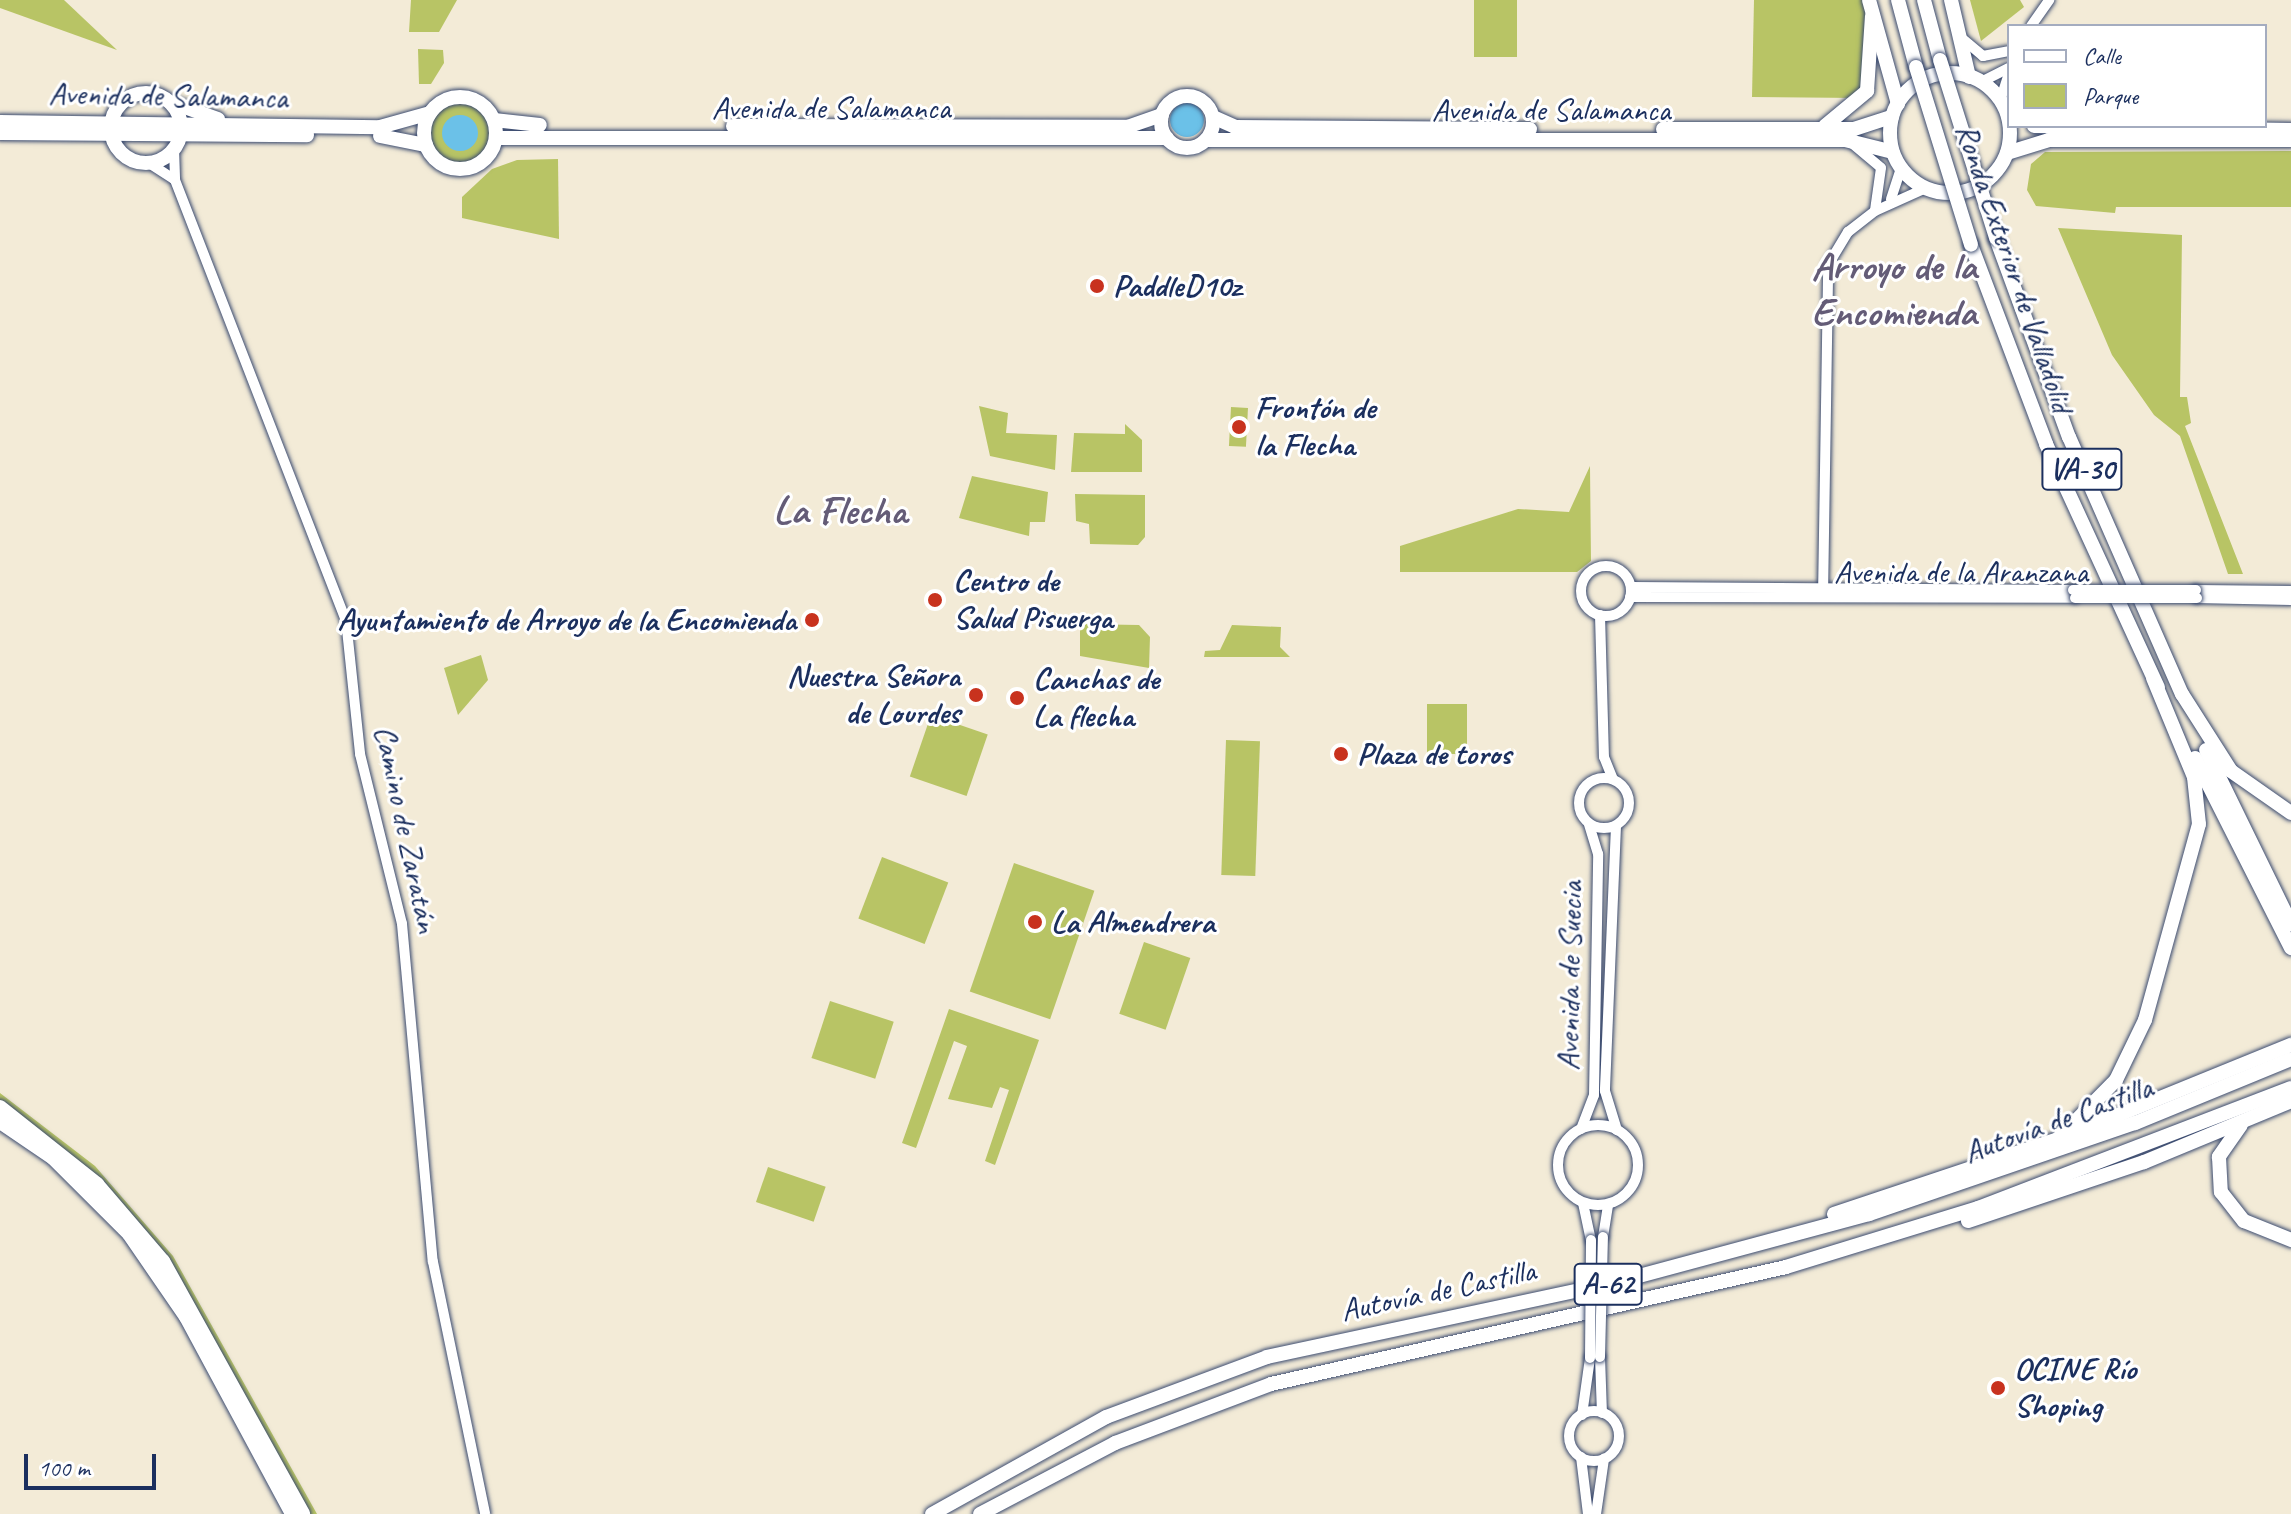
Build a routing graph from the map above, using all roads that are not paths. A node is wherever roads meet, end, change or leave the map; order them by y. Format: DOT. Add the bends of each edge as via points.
graph roads {
  1 [pos="1869,0"];
  2 [pos="1898,0"];
  3 [pos="1924,0"];
  4 [pos="1951,0"];
  5 [pos="2049,0"];
  6 [pos="1872,16"];
  7 [pos="2032,24"];
  8 [pos="1956,27"];
  9 [pos="2007,51"];
  10 [pos="2007,69"];
  11 [pos="1975,80"];
  12 [pos="168,101"];
  13 [pos="2005,109"];
  14 [pos="1895,111"];
  15 [pos="430,113"];
  16 [pos="1162,115"];
  17 [pos="1213,117"];
  18 [pos="494,120"];
  19 [pos="0,122"];
  20 [pos="238,125"];
  21 [pos="111,128"];
  22 [pos="2093,128"];
  23 [pos="2114,128"];
  24 [pos="1818,129"];
  25 [pos="2122,129"];
  26 [pos="2291,130"];
  27 [pos="0,133"];
  28 [pos="178,137"];
  29 [pos="496,138"];
  30 [pos="1167,138"];
  31 [pos="1206,140"];
  32 [pos="1845,140"];
  33 [pos="2291,140"];
  34 [pos="426,145"];
  35 [pos="1893,152"];
  36 [pos="2007,153"];
  37 [pos="149,163"];
  38 [pos="1901,168"];
  39 [pos="175,180"];
  40 [pos="1926,188"];
  41 [pos="1891,199"];
  42 [pos="1875,211"];
  43 [pos="2291,591"];
  44 [pos="1631,592"];
  45 [pos="1823,593"];
  46 [pos="2196,594"];
  47 [pos="2291,600"];
  48 [pos="1605,615"];
  49 [pos="2153,678"];
  50 [pos="2182,694"];
  51 [pos="1604,757"];
  52 [pos="1594,779"];
  53 [pos="1613,779"];
  54 [pos="2291,813"];
  55 [pos="1589,824"];
  56 [pos="1616,826"];
  57 [pos="2291,924"];
  58 [pos="2291,948"];
  59 [pos="2291,1045"];
  60 [pos="2291,1059"];
  61 [pos="2291,1088"];
  62 [pos="2291,1101"];
  63 [pos="0,1107"];
  64 [pos="0,1122"];
  65 [pos="2243,1123"];
  66 [pos="1581,1129"];
  67 [pos="1617,1130"];
  68 [pos="2058,1139"];
  69 [pos="1583,1203"];
  70 [pos="1608,1204"];
  71 [pos="1597,1239"];
  72 [pos="2291,1240"];
  73 [pos="1786,1267"];
  74 [pos="1617,1282"];
  75 [pos="1595,1358"];
  76 [pos="1602,1413"];
  77 [pos="1582,1415"];
  78 [pos="1581,1457"];
  79 [pos="1604,1459"];
  80 [pos="292,1514"];
  81 [pos="303,1514"];
  82 [pos="485,1514"];
  83 [pos="932,1514"];
  84 [pos="980,1514"];
  85 [pos="1588,1514"];
  86 [pos="1596,1514"];
  1 -- 6 [label="highway"];
  2 -- 49 [label="highway, Ronda Exterior de Valladolid / VA-30, bridge" via="1971,245 2046,444"];
  3 -- 50 [label="highway, Ronda Exterior de Valladolid / VA-30, bridge" via="1996,238 2069,437"];
  4 -- 8 [label="highway"];
  5 -- 7 [label="street"];
  6 -- 14 [label="highway"];
  6 -- 24 [label="highway" via="1867,91 1841,119"];
  8 -- 9 [label="street" via="1983,56"];
  8 -- 11 [label="highway"];
  10 -- 11 [label="street"];
  11 -- 13 [label="highway"];
  11 -- 14 [label="highway" via="1921,81"];
  12 -- 20 [label="highway"];
  12 -- 21 [label="highway" via="136,94"];
  12 -- 28 [label="highway"];
  13 -- 36 [label="highway"];
  14 -- 24 [label="highway, Avenida de Salamanca" via="1873,127"];
  14 -- 35 [label="highway"];
  15 -- 18 [label="highway" via="462,97"];
  15 -- 20 [label="highway, Avenida de Salamanca" via="397,126"];
  15 -- 34 [label="highway"];
  16 -- 17 [label="highway" via="1169,103 1191,95"];
  16 -- 18 [label="highway, Avenida de Salamanca" via="1127,127"];
  16 -- 30 [label="highway"];
  17 -- 24 [label="highway, Avenida de Salamanca" via="1235,127"];
  17 -- 31 [label="highway"];
  18 -- 29 [label="highway"];
  19 -- 21 [label="highway, Avenida de Salamanca"];
  20 -- 28 [label="highway, Avenida de Salamanca"];
  21 -- 27 [label="highway, Avenida de Salamanca"];
  21 -- 28 [label="highway, Avenida de Salamanca"];
  21 -- 37 [label="highway" via="123,154"];
  22 -- 25 [label="highway"];
  23 -- 25 [label="street"];
  25 -- 26 [label="highway"];
  28 -- 34 [label="highway, Avenida de Salamanca" via="398,136"];
  28 -- 37 [label="highway"];
  28 -- 39 [label="street, Camino de Zaratán"];
  29 -- 30 [label="highway, Avenida de Salamanca"];
  29 -- 34 [label="highway" via="469,168 446,166"];
  30 -- 31 [label="highway" via="1181,147"];
  31 -- 32 [label="highway, Avenida de Salamanca"];
  32 -- 35 [label="highway, Avenida de Salamanca"];
  32 -- 42 [label="street" via="1881,168"];
  33 -- 36 [label="highway" via="2049,140"];
  35 -- 38 [label="highway"];
  36 -- 40 [label="highway" via="1983,184 1945,193"];
  37 -- 39 [label="street"];
  38 -- 40 [label="highway"];
  38 -- 41 [label="street"];
  39 -- 82 [label="street, Camino de Zaratán" via="346,620 360,754 402,924 433,1262"];
  40 -- 41 [label="street"];
  41 -- 42 [label="street"];
  42 -- 45 [label="street" via="1839,245 1825,282"];
  43 -- 46 [label="street, Avenida de la Aranzana"];
  44 -- 45 [label="street, Avenida de la Aranzana"];
  44 -- 48 [label="street"];
  44 -- 48 [label="street" via="1612,567 1589,572 1582,596"];
  45 -- 46 [label="street, Avenida de la Aranzana, bridge"];
  46 -- 47 [label="street, Avenida de la Aranzana"];
  48 -- 51 [label="street"];
  49 -- 58 [label="highway"];
  49 -- 68 [label="highway" via="2194,777 2194,859 2128,1058 2091,1110"];
  50 -- 54 [label="highway" via="2231,771"];
  50 -- 57 [label="highway"];
  51 -- 52 [label="street"];
  51 -- 53 [label="street"];
  52 -- 53 [label="street"];
  52 -- 55 [label="street" via="1579,803"];
  53 -- 56 [label="street" via="1630,802"];
  55 -- 56 [label="street"];
  55 -- 66 [label="street, Avenida de Suecia" via="1598,854 1594,1095"];
  56 -- 67 [label="street, Avenida de Suecia" via="1605,1091"];
  59 -- 68 [label="highway"];
  60 -- 74 [label="highway, Autovía de Castilla / A-62" via="1974,1181"];
  61 -- 73 [label="highway, Autovía de Castilla / A-62" via="1978,1208"];
  62 -- 65 [label="highway"];
  63 -- 81 [label="highway" via="97,1184 163,1261"];
  64 -- 80 [label="highway" via="53,1158 129,1234 186,1317"];
  65 -- 72 [label="highway" via="2219,1157 2221,1192 2244,1221"];
  65 -- 73 [label="highway" via="1993,1213"];
  66 -- 67 [label="street"];
  66 -- 69 [label="street" via="1564,1144 1558,1166 1565,1188"];
  67 -- 70 [label="street" via="1638,1165 1633,1185"];
  68 -- 74 [label="highway"];
  69 -- 70 [label="street"];
  69 -- 71 [label="street"];
  70 -- 71 [label="street"];
  71 -- 75 [label="street, bridge"];
  73 -- 84 [label="highway, Autovía de Castilla / A-62" via="1271,1384 1115,1443"];
  74 -- 83 [label="highway, Autovía de Castilla / A-62" via="1254,1361 1106,1417"];
  75 -- 76 [label="street"];
  75 -- 77 [label="street"];
  76 -- 77 [label="street"];
  76 -- 79 [label="street" via="1619,1436"];
  77 -- 78 [label="street" via="1569,1436"];
  78 -- 79 [label="street"];
  78 -- 85 [label="street"];
  79 -- 86 [label="street"];
}
